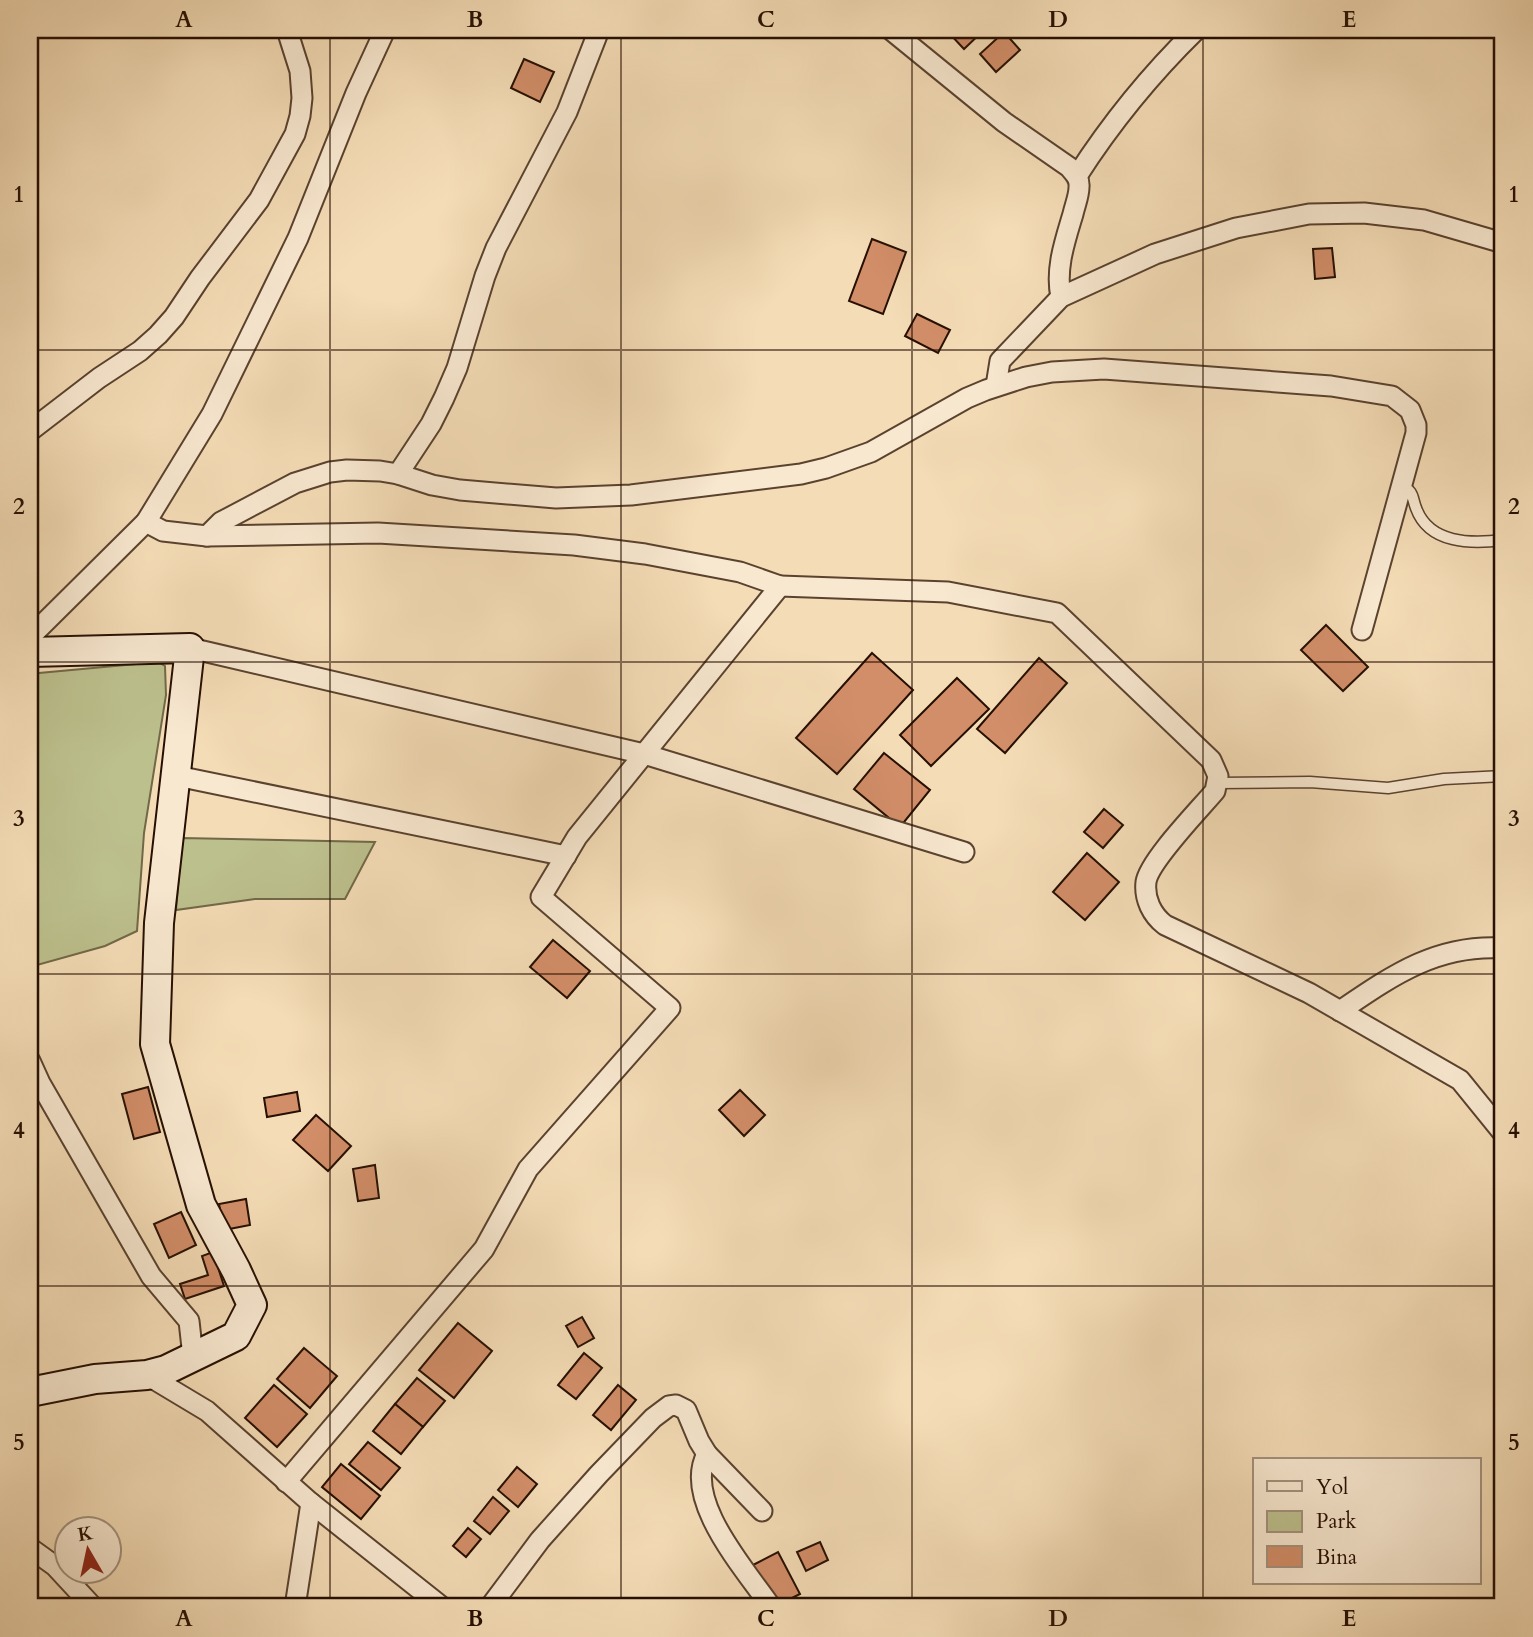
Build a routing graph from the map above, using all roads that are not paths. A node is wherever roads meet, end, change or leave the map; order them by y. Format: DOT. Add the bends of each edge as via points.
graph roads {
  1 [pos="385,30"];
  2 [pos="599,30"];
  3 [pos="891,30"];
  4 [pos="1196,30"];
  5 [pos="293,33"];
  6 [pos="1077,176"];
  7 [pos="1503,243"];
  8 [pos="1061,297"];
  9 [pos="996,386"];
  10 [pos="30,431"];
  11 [pos="398,474"];
  12 [pos="1402,486"];
  13 [pos="146,522"];
  14 [pos="207,536"];
  15 [pos="1503,541"];
  16 [pos="780,586"];
  17 [pos="1362,630"];
  18 [pos="30,637"];
  19 [pos="190,648"];
  20 [pos="30,652"];
  21 [pos="644,754"];
  22 [pos="177,776"];
  23 [pos="1503,776"];
  24 [pos="1218,783"];
  25 [pos="964,852"];
  26 [pos="566,856"];
  27 [pos="1503,948"];
  28 [pos="1340,1011"];
  29 [pos="30,1061"];
  30 [pos="1503,1133"];
  31 [pos="193,1357"];
  32 [pos="147,1375"];
  33 [pos="31,1388"];
  34 [pos="708,1454"];
  35 [pos="286,1482"];
  36 [pos="311,1503"];
  37 [pos="762,1511"];
  38 [pos="30,1548"];
  39 [pos="93,1607"];
  40 [pos="295,1607"];
  41 [pos="442,1607"];
  42 [pos="491,1607"];
  43 [pos="771,1607"];
  1 -- 13 [label="street" via="298,238 212,414"];
  2 -- 11 [label="street" via="561,124 496,248 444,398"];
  3 -- 6 [label="street"];
  4 -- 6 [label="street" via="1125,107"];
  5 -- 10 [label="street" via="300,71 300,116 259,200 158,335"];
  6 -- 8 [label="street" via="1080,185 1059,271"];
  7 -- 8 [label="street" via="1394,215 1296,215 1195,240"];
  8 -- 9 [label="street" via="1000,361"];
  9 -- 11 [label="street" via="871,452 826,468 776,478 631,495 556,498 460,490"];
  9 -- 12 [label="street" via="1052,372 1104,369 1331,386 1392,396 1405,404 1416,425"];
  11 -- 14 [label="street" via="363,469 312,477 221,522"];
  12 -- 15 [label="lane" via="1412,493 1420,518 1434,532 1453,540"];
  12 -- 17 [label="street"];
  13 -- 14 [label="street" via="163,531"];
  13 -- 18 [label="street"];
  14 -- 16 [label="street" via="377,533 574,545 740,572"];
  16 -- 21 [label="street"];
  16 -- 24 [label="street" via="948,592 1057,613 1211,760"];
  19 -- 20 [label="street"];
  19 -- 21 [label="street"];
  19 -- 22 [label="street"];
  21 -- 25 [label="street"];
  21 -- 26 [label="street"];
  22 -- 26 [label="street"];
  22 -- 31 [label="street" via="159,923 155,1044 201,1205 252,1306 236,1336"];
  23 -- 24 [label="lane" via="1388,788 1310,782"];
  24 -- 28 [label="street" via="1154,864 1146,880 1150,908 1165,925"];
  26 -- 35 [label="street" via="541,897 670,1008 527,1169 484,1249"];
  27 -- 28 [label="street" via="1471,947 1427,960"];
  28 -- 30 [label="street" via="1460,1080"];
  29 -- 31 [label="street" via="151,1276 190,1321"];
  31 -- 32 [label="street"];
  32 -- 33 [label="street"];
  32 -- 35 [label="street" via="207,1412"];
  34 -- 37 [label="street"];
  34 -- 42 [label="street" via="686,1410 669,1406 540,1540"];
  34 -- 43 [label="street" via="702,1464 702,1485 712,1520"];
  35 -- 36 [label="street"];
  36 -- 40 [label="street"];
  36 -- 41 [label="street"];
  38 -- 39 [label="street" via="55,1566"];
}
